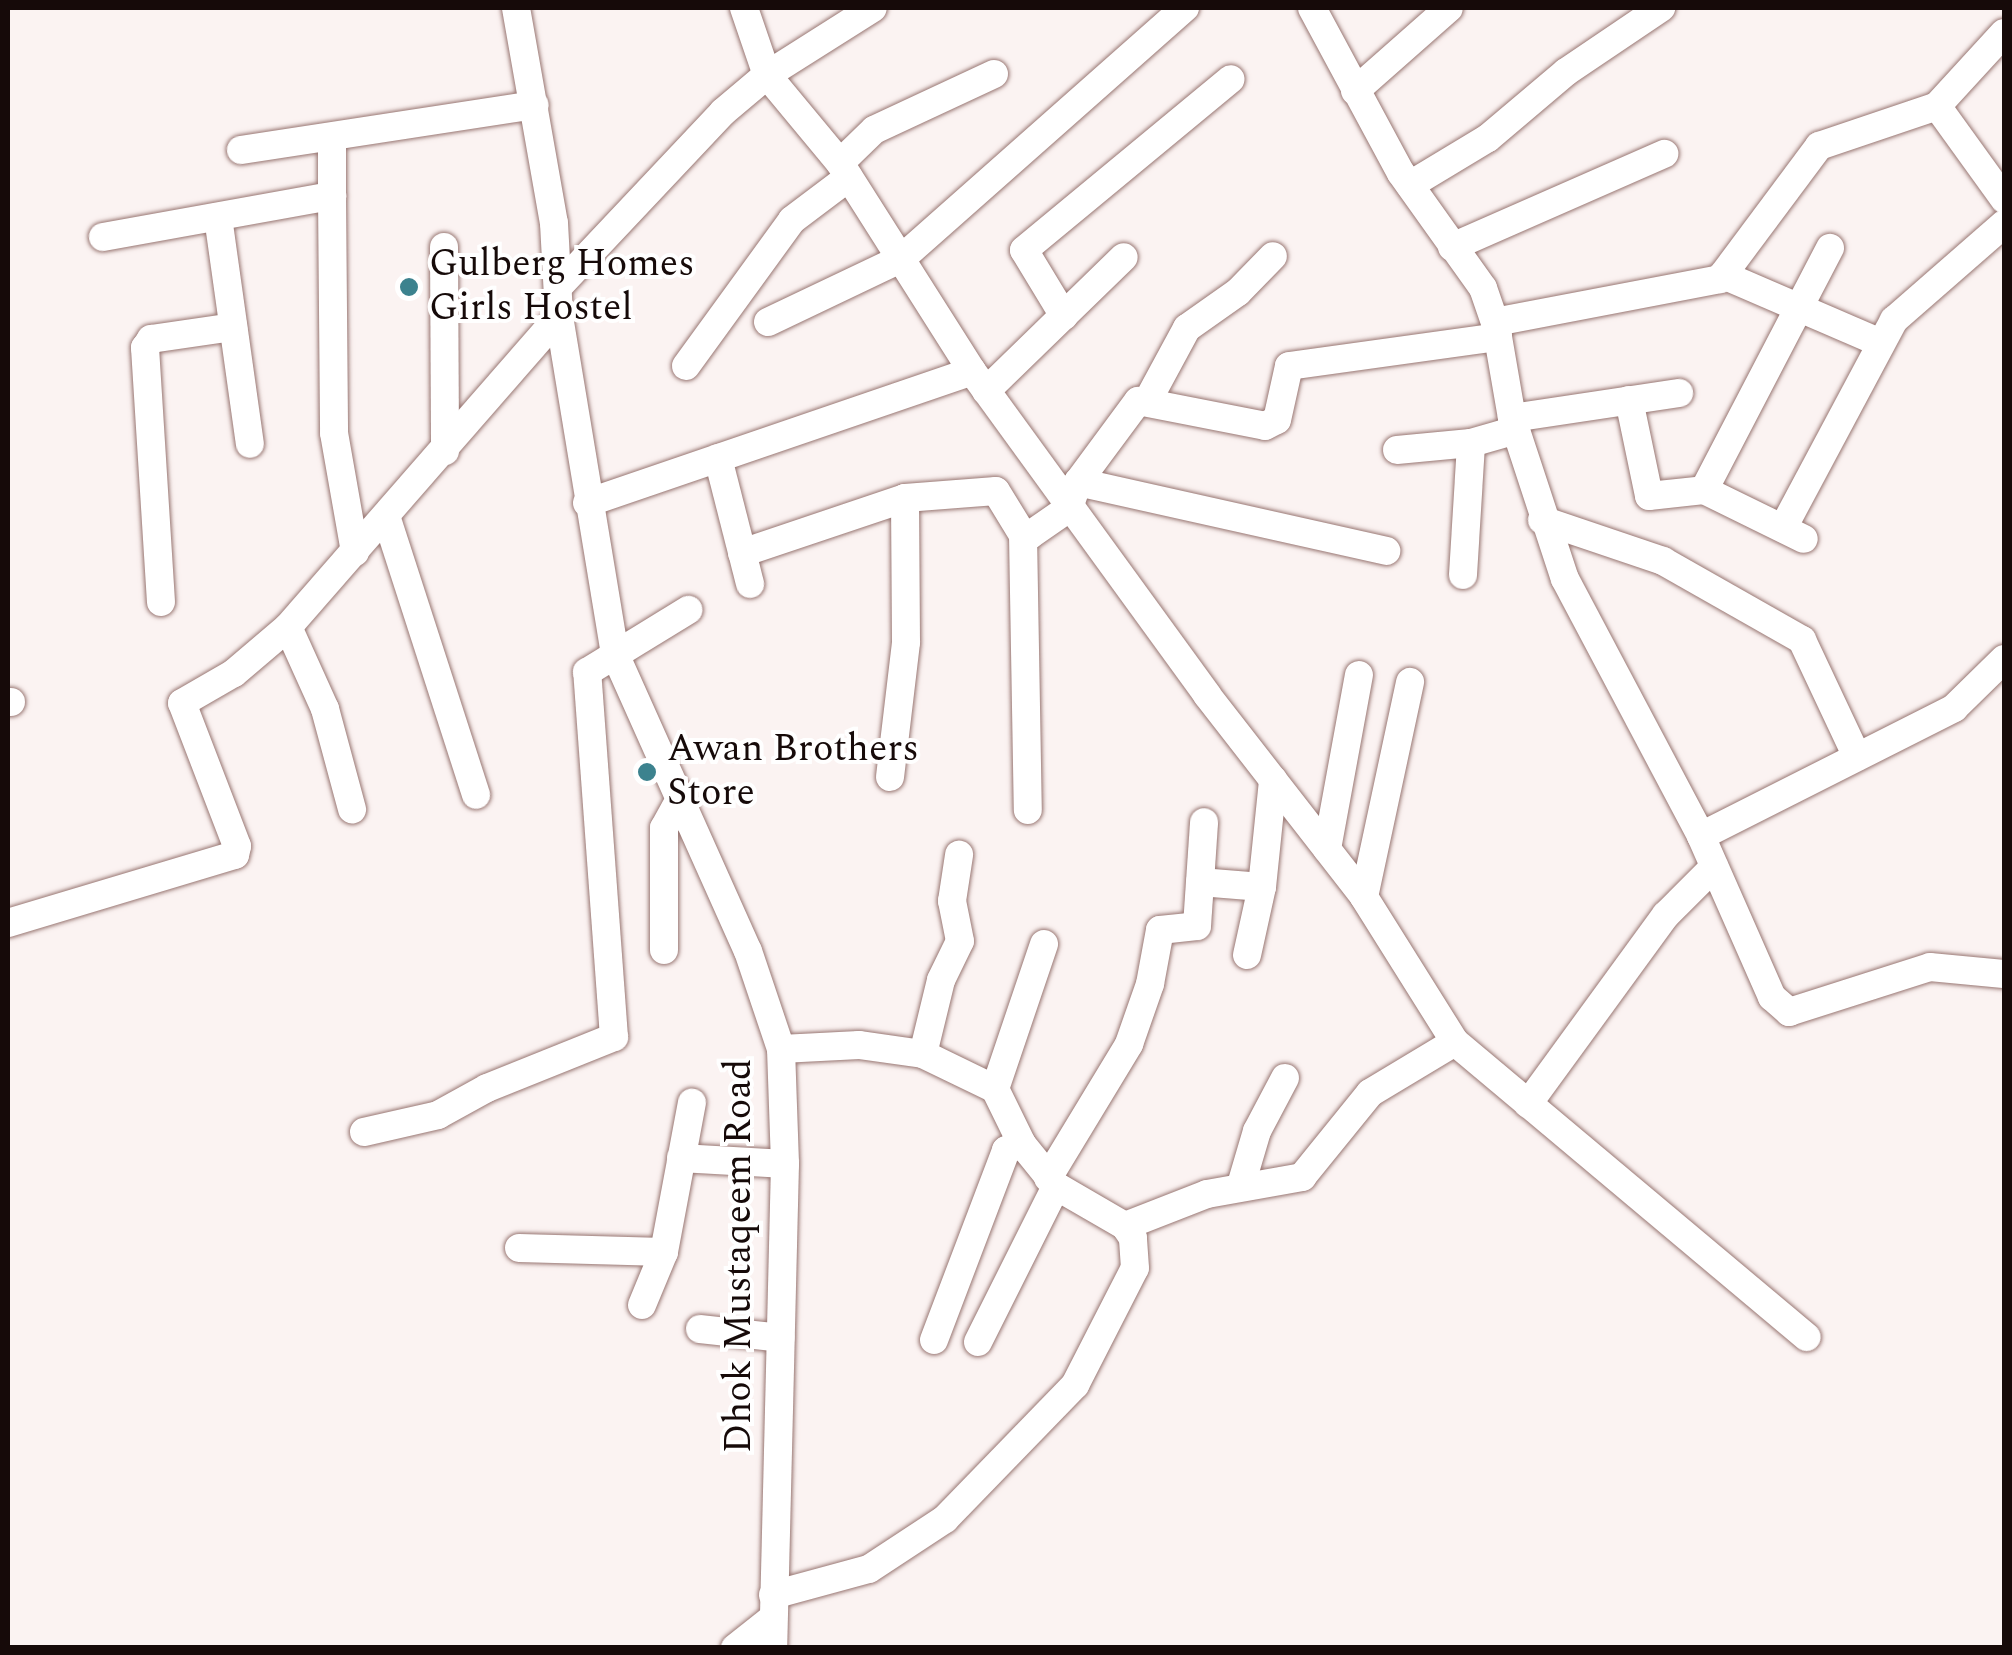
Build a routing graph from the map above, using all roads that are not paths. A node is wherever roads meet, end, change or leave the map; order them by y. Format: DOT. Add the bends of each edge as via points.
graph roads {
  1 [pos="516,8"];
  2 [pos="744,8"];
  3 [pos="873,8"];
  4 [pos="1185,8"];
  5 [pos="1312,8"];
  6 [pos="1449,8"];
  7 [pos="1661,8"];
  8 [pos="2004,32"];
  9 [pos="994,74"];
  10 [pos="767,75"];
  11 [pos="1231,79"];
  12 [pos="1356,91"];
  13 [pos="536,105"];
  14 [pos="1937,106"];
  15 [pos="332,137"];
  16 [pos="241,150"];
  17 [pos="1664,154"];
  18 [pos="845,170"];
  19 [pos="1410,185"];
  20 [pos="332,196"];
  21 [pos="2004,198"];
  22 [pos="218,217"];
  23 [pos="2004,224"];
  24 [pos="103,236"];
  25 [pos="444,247"];
  26 [pos="1452,247"];
  27 [pos="1830,248"];
  28 [pos="1273,256"];
  29 [pos="902,258"];
  30 [pos="1124,258"];
  31 [pos="1723,275"];
  32 [pos="561,284"];
  33 [pos="1799,308"];
  34 [pos="559,316"];
  35 [pos="1064,316"];
  36 [pos="768,322"];
  37 [pos="233,326"];
  38 [pos="1497,329"];
  39 [pos="1882,342"];
  40 [pos="686,366"];
  41 [pos="979,382"];
  42 [pos="1680,392"];
  43 [pos="1148,400"];
  44 [pos="1629,400"];
  45 [pos="1514,424"];
  46 [pos="1471,443"];
  47 [pos="250,444"];
  48 [pos="1397,450"];
  49 [pos="445,452"];
  50 [pos="718,458"];
  51 [pos="1704,490"];
  52 [pos="1074,495"];
  53 [pos="905,498"];
  54 [pos="587,503"];
  55 [pos="386,516"];
  56 [pos="1542,520"];
  57 [pos="1024,535"];
  58 [pos="1386,550"];
  59 [pos="356,552"];
  60 [pos="742,554"];
  61 [pos="1463,574"];
  62 [pos="750,584"];
  63 [pos="161,602"];
  64 [pos="688,610"];
  65 [pos="288,628"];
  66 [pos="614,654"];
  67 [pos="2004,659"];
  68 [pos="1359,675"];
  69 [pos="1410,682"];
  70 [pos="1858,757"];
  71 [pos="890,776"];
  72 [pos="1273,780"];
  73 [pos="476,795"];
  74 [pos="680,798"];
  75 [pos="352,809"];
  76 [pos="1028,810"];
  77 [pos="1204,822"];
  78 [pos="1701,836"];
  79 [pos="1326,848"];
  80 [pos="958,855"];
  81 [pos="1714,867"];
  82 [pos="1200,882"];
  83 [pos="1262,887"];
  84 [pos="1364,897"];
  85 [pos="8,923"];
  86 [pos="1044,944"];
  87 [pos="664,950"];
  88 [pos="1247,955"];
  89 [pos="2004,974"];
  90 [pos="1455,1042"];
  91 [pos="780,1049"];
  92 [pos="923,1054"];
  93 [pos="1284,1078"];
  94 [pos="994,1089"];
  95 [pos="692,1103"];
  96 [pos="1528,1104"];
  97 [pos="364,1132"];
  98 [pos="1022,1144"];
  99 [pos="682,1158"];
  100 [pos="785,1164"];
  101 [pos="1052,1182"];
  102 [pos="1241,1185"];
  103 [pos="1125,1226"];
  104 [pos="519,1248"];
  105 [pos="664,1252"];
  106 [pos="642,1306"];
  107 [pos="700,1329"];
  108 [pos="781,1338"];
  109 [pos="1806,1338"];
  110 [pos="934,1340"];
  111 [pos="978,1342"];
  112 [pos="773,1607"];
  113 [pos="735,1648"];
  114 [pos="773,1648"];
  1 -- 13 [label="street, Dhok Mustaqeem Road"];
  2 -- 10 [label="street"];
  3 -- 10 [label="street"];
  4 -- 29 [label="street"];
  5 -- 12 [label="street"];
  6 -- 12 [label="street"];
  7 -- 19 [label="street" via="1566,72 1488,138"];
  8 -- 14 [label="street"];
  9 -- 18 [label="street" via="874,130"];
  10 -- 18 [label="street"];
  10 -- 32 [label="street" via="723,112"];
  11 -- 35 [label="street" via="1024,250"];
  12 -- 19 [label="street"];
  13 -- 15 [label="street"];
  13 -- 32 [label="street, Dhok Mustaqeem Road"];
  14 -- 21 [label="street"];
  14 -- 31 [label="street" via="1820,146"];
  15 -- 16 [label="street"];
  15 -- 20 [label="street"];
  17 -- 26 [label="street"];
  18 -- 29 [label="street"];
  18 -- 40 [label="street" via="792,220"];
  19 -- 26 [label="street"];
  20 -- 22 [label="street"];
  20 -- 59 [label="street" via="334,433"];
  22 -- 24 [label="street"];
  22 -- 37 [label="street"];
  23 -- 39 [label="street" via="1906,304"];
  25 -- 49 [label="street"];
  26 -- 38 [label="street" via="1483,288"];
  27 -- 33 [label="street"];
  28 -- 43 [label="street" via="1215,312 1187,328"];
  29 -- 36 [label="street"];
  29 -- 41 [label="street"];
  30 -- 35 [label="street"];
  31 -- 33 [label="street"];
  31 -- 38 [label="street"];
  32 -- 34 [label="street, Dhok Mustaqeem Road"];
  33 -- 39 [label="street"];
  33 -- 51 [label="street"];
  34 -- 49 [label="street"];
  34 -- 54 [label="street, Dhok Mustaqeem Road"];
  35 -- 41 [label="street"];
  37 -- 47 [label="street"];
  37 -- 63 [label="street" via="151,339 145,348"];
  38 -- 43 [label="street" via="1289,366 1278,420 1265,426"];
  38 -- 45 [label="street"];
  39 -- 51 [label="street" via="1793,534"];
  41 -- 50 [label="street"];
  41 -- 52 [label="street"];
  42 -- 44 [label="street"];
  43 -- 52 [label="street" via="1132,404"];
  44 -- 45 [label="street"];
  44 -- 51 [label="street" via="1649,496"];
  45 -- 46 [label="street"];
  45 -- 56 [label="street"];
  46 -- 48 [label="street"];
  46 -- 61 [label="street"];
  49 -- 55 [label="street"];
  50 -- 54 [label="street"];
  50 -- 60 [label="street"];
  52 -- 57 [label="street"];
  52 -- 58 [label="street"];
  52 -- 72 [label="street"];
  53 -- 57 [label="street" via="996,491"];
  53 -- 60 [label="street"];
  53 -- 71 [label="street" via="906,642"];
  54 -- 66 [label="street, Dhok Mustaqeem Road"];
  55 -- 59 [label="street"];
  55 -- 73 [label="street"];
  56 -- 70 [label="street" via="1662,561 1802,640"];
  56 -- 78 [label="street" via="1564,579"];
  57 -- 76 [label="street"];
  59 -- 65 [label="street"];
  60 -- 62 [label="street"];
  64 -- 66 [label="street"];
  65 -- 75 [label="street" via="325,709"];
  65 -- 85 [label="street" via="234,673 182,703 238,846 235,856"];
  66 -- 74 [label="street, Dhok Mustaqeem Road"];
  66 -- 97 [label="street" via="587,672 614,1037 438,1115"];
  67 -- 70 [label="street" via="1954,708"];
  68 -- 79 [label="street"];
  69 -- 84 [label="street"];
  70 -- 78 [label="street"];
  72 -- 79 [label="street"];
  72 -- 83 [label="street"];
  74 -- 87 [label="street" via="664,828"];
  74 -- 91 [label="street, Dhok Mustaqeem Road" via="748,951"];
  77 -- 82 [label="street"];
  78 -- 81 [label="street"];
  79 -- 84 [label="street"];
  80 -- 92 [label="street" via="952,901 960,941 941,980"];
  81 -- 89 [label="street" via="1772,996 1789,1012 1930,966"];
  81 -- 96 [label="street" via="1666,915"];
  82 -- 83 [label="street"];
  82 -- 101 [label="street" via="1197,926 1160,930 1128,1044"];
  83 -- 88 [label="street"];
  84 -- 90 [label="street"];
  86 -- 94 [label="street"];
  90 -- 96 [label="street"];
  90 -- 102 [label="street" via="1370,1092 1302,1176"];
  91 -- 92 [label="street" via="860,1045"];
  91 -- 100 [label="street, Dhok Mustaqeem Road"];
  92 -- 94 [label="street"];
  93 -- 102 [label="street" via="1256,1131"];
  94 -- 98 [label="street"];
  95 -- 99 [label="street"];
  96 -- 109 [label="street"];
  98 -- 101 [label="street"];
  98 -- 110 [label="street" via="1006,1150"];
  99 -- 100 [label="street"];
  99 -- 105 [label="street"];
  100 -- 108 [label="street, Dhok Mustaqeem Road"];
  101 -- 103 [label="street"];
  101 -- 111 [label="street"];
  102 -- 103 [label="street"];
  103 -- 112 [label="street" via="1133,1238 1135,1268 1075,1385 914,1543 869,1569"];
  104 -- 105 [label="street"];
  105 -- 106 [label="street"];
  107 -- 108 [label="street"];
  108 -- 112 [label="street, Dhok Mustaqeem Road"];
  112 -- 113 [label="street"];
  112 -- 114 [label="street, Dhok Mustaqeem Road"];
}
